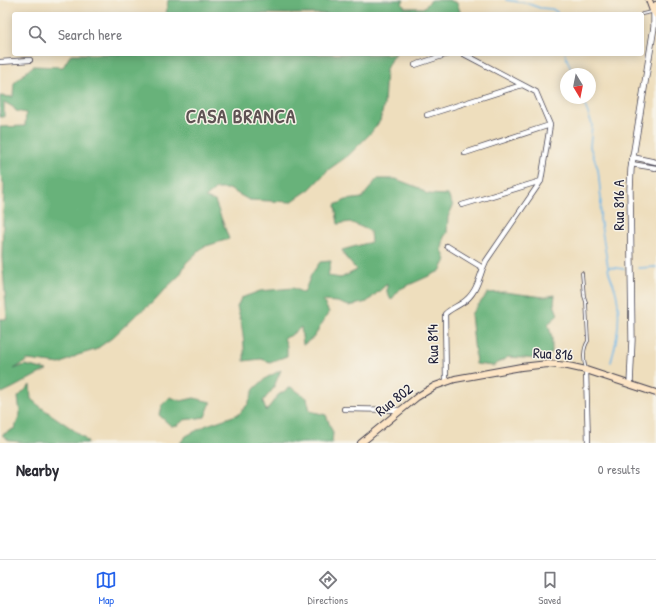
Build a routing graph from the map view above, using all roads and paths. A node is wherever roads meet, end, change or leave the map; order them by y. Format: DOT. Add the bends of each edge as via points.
graph roads {
  1 [pos="649,0"];
  2 [pos="655,11"];
  3 [pos="644,14"];
  4 [pos="655,25"];
  5 [pos="442,56"];
  6 [pos="468,56"];
  7 [pos="30,60"];
  8 [pos="0,62"];
  9 [pos="415,65"];
  10 [pos="522,85"];
  11 [pos="427,115"];
  12 [pos="550,125"];
  13 [pos="465,153"];
  14 [pos="632,157"];
  15 [pos="656,162"];
  16 [pos="631,164"];
  17 [pos="656,168"];
  18 [pos="541,181"];
  19 [pos="462,205"];
  20 [pos="447,246"];
  21 [pos="483,268"];
  22 [pos="582,273"];
  23 [pos="586,370"];
  24 [pos="446,381"];
  25 [pos="630,384"];
  26 [pos="656,393"];
  27 [pos="344,409"];
  28 [pos="401,410"];
  29 [pos="361,443"];
  30 [pos="588,443"];
  1 -- 2 [label="main road"];
  2 -- 3 [label="lane"];
  2 -- 4 [label="street, Rua 816 A"];
  4 -- 14 [label="street, Rua 816 A"];
  5 -- 9 [label="street"];
  6 -- 10 [label="street"];
  7 -- 8 [label="street"];
  10 -- 11 [label="street"];
  10 -- 12 [label="street" via="536,92"];
  12 -- 13 [label="street"];
  12 -- 18 [label="street"];
  14 -- 15 [label="street"];
  14 -- 16 [label="street, Rua 816 A"];
  16 -- 17 [label="street"];
  16 -- 25 [label="street, Rua 816 A"];
  18 -- 19 [label="street"];
  18 -- 21 [label="street"];
  20 -- 21 [label="street"];
  21 -- 24 [label="street, Rua 814" via="472,295 445,314"];
  22 -- 23 [label="lane" via="588,341 584,346"];
  23 -- 24 [label="main road, Rua 816" via="542,364"];
  23 -- 25 [label="main road, Rua 816"];
  23 -- 30 [label="street"];
  24 -- 28 [label="main road, Rua 802" via="426,391"];
  25 -- 26 [label="main road, Rua 816"];
  27 -- 28 [label="street"];
  28 -- 29 [label="main road, Rua 802"];
}
